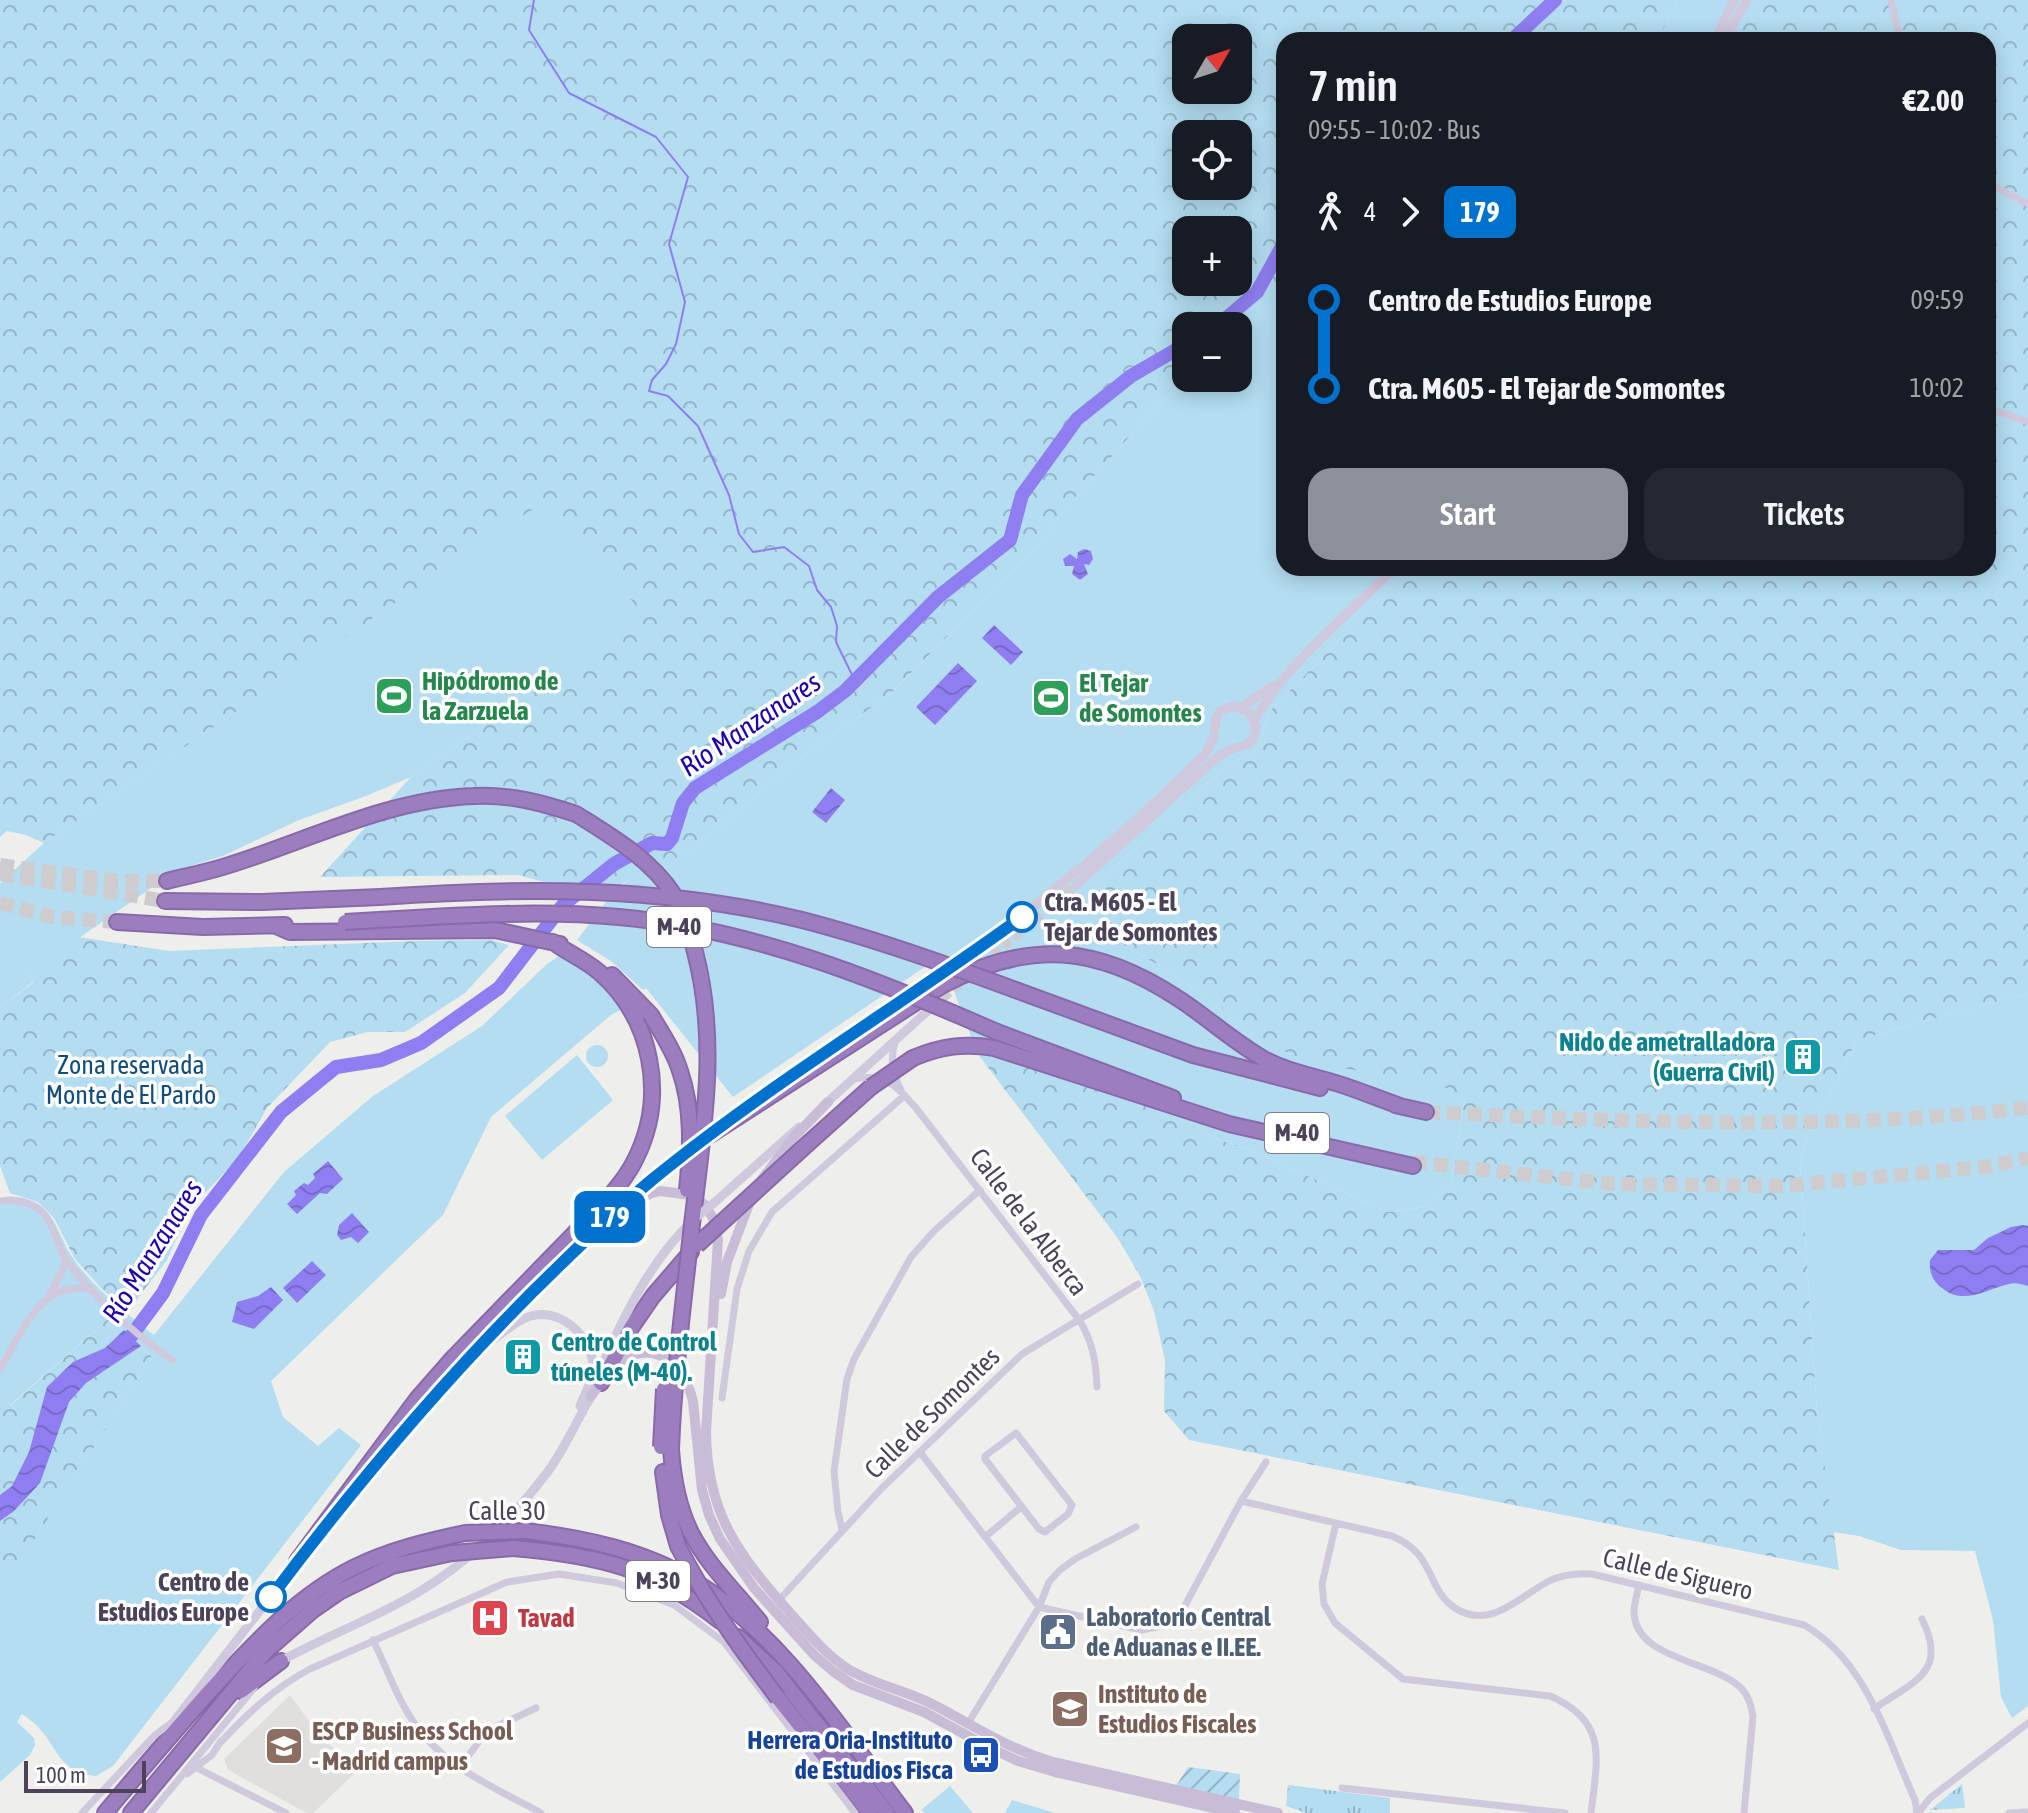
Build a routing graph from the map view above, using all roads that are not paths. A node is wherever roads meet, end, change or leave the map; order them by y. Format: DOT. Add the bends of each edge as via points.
graph roads {
  1 [pos="1891,0"];
  2 [pos="1743,1"];
  3 [pos="1721,32"];
  4 [pos="1728,32"];
  5 [pos="1898,32"];
  6 [pos="1996,187"];
  7 [pos="2028,204"];
  8 [pos="1996,411"];
  9 [pos="2028,422"];
  10 [pos="1387,576"];
  11 [pos="1291,671"];
  12 [pos="1242,707"];
  13 [pos="1255,719"];
  14 [pos="1214,736"];
  15 [pos="1230,749"];
  16 [pos="167,881"];
  17 [pos="1076,885"];
  18 [pos="165,901"];
  19 [pos="117,922"];
  20 [pos="346,926"];
  21 [pos="553,942"];
  22 [pos="922,1016"];
  23 [pos="895,1040"];
  24 [pos="852,1079"];
  25 [pos="903,1094"];
  26 [pos="828,1102"];
  27 [pos="1403,1107"];
  28 [pos="1426,1112"];
  29 [pos="710,1135"];
  30 [pos="980,1190"];
  31 [pos="0,1201"];
  32 [pos="65,1258"];
  33 [pos="1138,1284"];
  34 [pos="538,1287"];
  35 [pos="92,1290"];
  36 [pos="49,1295"];
  37 [pos="1080,1321"];
  38 [pos="173,1360"];
  39 [pos="711,1360"];
  40 [pos="467,1361"];
  41 [pos="0,1369"];
  42 [pos="601,1383"];
  43 [pos="1097,1387"];
  44 [pos="591,1396"];
  45 [pos="722,1398"];
  46 [pos="570,1432"];
  47 [pos="666,1448"];
  48 [pos="920,1452"];
  49 [pos="1266,1462"];
  50 [pos="1241,1501"];
  51 [pos="1021,1507"];
  52 [pos="1336,1523"];
  53 [pos="1136,1527"];
  54 [pos="842,1529"];
  55 [pos="985,1537"];
  56 [pos="297,1561"];
  57 [pos="1639,1585"];
  58 [pos="779,1600"];
  59 [pos="1039,1607"];
  60 [pos="1922,1619"];
  61 [pos="373,1640"];
  62 [pos="775,1646"];
  63 [pos="281,1661"];
  64 [pos="246,1698"];
  65 [pos="225,1704"];
  66 [pos="536,1708"];
  67 [pos="1874,1709"];
  68 [pos="175,1720"];
  69 [pos="2028,1723"];
  70 [pos="967,1725"];
  71 [pos="219,1744"];
  72 [pos="159,1748"];
  73 [pos="205,1761"];
  74 [pos="197,1768"];
  75 [pos="459,1768"];
  76 [pos="182,1777"];
  77 [pos="218,1777"];
  78 [pos="1342,1788"];
  79 [pos="2028,1812"];
  80 [pos="82,1813"];
  81 [pos="105,1813"];
  82 [pos="131,1813"];
  83 [pos="151,1813"];
  84 [pos="286,1813"];
  85 [pos="541,1813"];
  86 [pos="855,1813"];
  87 [pos="870,1813"];
  88 [pos="887,1813"];
  89 [pos="905,1813"];
  90 [pos="1235,1813"];
  91 [pos="1278,1813"];
  92 [pos="1565,1813"];
  93 [pos="1591,1813"];
  94 [pos="1744,1813"];
  95 [pos="1918,1813"];
  96 [pos="2009,1813"];
  1 -- 5 [label="street"];
  2 -- 3 [label="street"];
  2 -- 4 [label="street"];
  6 -- 7 [label="street"];
  8 -- 9 [label="street"];
  10 -- 11 [label="street"];
  11 -- 12 [label="street"];
  11 -- 13 [label="street"];
  12 -- 13 [label="street"];
  12 -- 14 [label="street" via="1219,713"];
  13 -- 15 [label="street" via="1251,742"];
  14 -- 15 [label="street"];
  14 -- 29 [label="street" via="1187,771 1022,917"];
  15 -- 17 [label="street"];
  16 -- 47 [label="highway, bridge" via="402,806 476,796 515,798 576,814 650,867 686,918 706,1001 709,1038 708,1088"];
  18 -- 27 [label="highway, M-40, bridge" via="537,890 721,905 871,940 1193,1055"];
  19 -- 20 [label="highway, M-40"];
  20 -- 21 [label="highway" via="495,930"];
  20 -- 42 [label="highway, M-40, bridge" via="542,914 621,917 708,932 846,969 1182,1101 1413,1164 1229,1124 994,1048 961,1045 929,1051 871,1087 697,1245 653,1296"];
  21 -- 47 [label="highway, bridge" via="585,955 651,1015 680,1070 687,1101 689,1166 661,1418"];
  21 -- 56 [label="highway" via="600,973 637,1020 647,1046 653,1092 644,1140 604,1203 417,1399"];
  22 -- 23 [label="street"];
  23 -- 24 [label="street"];
  23 -- 25 [label="street" via="893,1074"];
  24 -- 25 [label="street" via="885,1079"];
  24 -- 26 [label="street"];
  25 -- 30 [label="street, Calle de la Alberca"];
  25 -- 45 [label="street" via="772,1212 749,1251 737,1289"];
  26 -- 39 [label="main road" via="768,1169 752,1197 727,1262"];
  26 -- 44 [label="street, bridge" via="698,1216 667,1251 634,1300"];
  27 -- 28 [label="highway, M-40"];
  27 -- 29 [label="highway" via="1285,1070 1122,967 1081,956 1045,954 976,968 943,985"];
  29 -- 34 [label="street" via="623,1204"];
  30 -- 37 [label="street, Calle de la Alberca"];
  30 -- 54 [label="street" via="911,1257 854,1359 834,1471"];
  31 -- 32 [label="street" via="31,1204 44,1214"];
  32 -- 35 [label="street"];
  32 -- 36 [label="street"];
  33 -- 37 [label="street, Calle de Somontes"];
  34 -- 39 [label="main road" via="641,1199 660,1191 690,1195 705,1205 717,1230"];
  34 -- 40 [label="street"];
  35 -- 36 [label="street" via="70,1287"];
  35 -- 38 [label="street"];
  36 -- 41 [label="street"];
  37 -- 43 [label="street, Calle de la Alberca" via="1093,1349"];
  37 -- 48 [label="street, Calle de Somontes" via="1022,1354"];
  39 -- 58 [label="main road" via="706,1445 715,1498 738,1549"];
  40 -- 46 [label="street" via="531,1316 560,1319 571,1326 592,1354 593,1373"];
  40 -- 56 [label="street"];
  42 -- 44 [label="main road"];
  42 -- 90 [label="main road" via="629,1356 653,1354 672,1363 686,1379 702,1490 720,1539 754,1588 815,1656 853,1685 924,1712 1028,1765"];
  44 -- 46 [label="street"];
  46 -- 63 [label="street" via="541,1480 466,1558 420,1592"];
  47 -- 62 [label="highway" via="696,1546"];
  47 -- 87 [label="highway, bridge" via="669,1515 698,1587"];
  48 -- 54 [label="street, Calle de Somontes"];
  48 -- 55 [label="street"];
  49 -- 50 [label="street"];
  50 -- 52 [label="street, Calle de Siguero"];
  50 -- 59 [label="street" via="1190,1598 1170,1621 1141,1630"];
  51 -- 51 [label="street" via="985,1459 1016,1433 1072,1509 1044,1532"];
  51 -- 55 [label="street"];
  52 -- 57 [label="street, Calle de Siguero" via="1405,1542 1424,1560 1444,1598 1479,1616 1494,1614 1562,1575 1592,1574"];
  52 -- 93 [label="street" via="1322,1584 1324,1604 1335,1623 1403,1679 1550,1696 1570,1705 1595,1737"];
  53 -- 59 [label="street" via="1060,1570"];
  54 -- 58 [label="street, Calle de Somontes"];
  55 -- 59 [label="street"];
  56 -- 68 [label="street"];
  57 -- 67 [label="street, Calle de Siguero" via="1804,1625 1840,1652"];
  57 -- 94 [label="street" via="1634,1611 1644,1638 1726,1677 1750,1701"];
  58 -- 70 [label="main road" via="846,1668"];
  59 -- 70 [label="street"];
  60 -- 67 [label="street" via="1933,1652 1931,1663"];
  61 -- 71 [label="street" via="288,1681"];
  61 -- 75 [label="street" via="414,1723"];
  61 -- 86 [label="street" via="507,1582 559,1574 617,1583 674,1605 724,1642"];
  62 -- 72 [label="highway, Calle 30 / M-30, bridge" via="692,1580 637,1555 577,1537 526,1531 465,1533 390,1552 303,1599 255,1642"];
  62 -- 89 [label="highway, Calle 30 / M-30"];
  63 -- 64 [label="street"];
  63 -- 65 [label="highway"];
  64 -- 71 [label="street"];
  64 -- 76 [label="street"];
  65 -- 82 [label="highway, Calle 30 / M-30"];
  65 -- 88 [label="highway, Calle 30 / M-30, bridge" via="265,1652 313,1610 392,1566 452,1553 513,1548 573,1553 637,1570 719,1619 777,1673"];
  66 -- 75 [label="street" via="487,1731"];
  67 -- 95 [label="street, Calle de Siguero"];
  68 -- 72 [label="highway"];
  68 -- 80 [label="street"];
  69 -- 95 [label="street" via="1930,1798"];
  70 -- 91 [label="main road" via="1053,1762"];
  71 -- 73 [label="street"];
  72 -- 81 [label="highway, Calle 30 / M-30"];
  73 -- 74 [label="street"];
  73 -- 77 [label="street"];
  74 -- 76 [label="street"];
  74 -- 77 [label="street"];
  75 -- 85 [label="street"];
  76 -- 83 [label="street"];
  77 -- 84 [label="street"];
  78 -- 92 [label="street"];
  79 -- 96 [label="street"];
}
